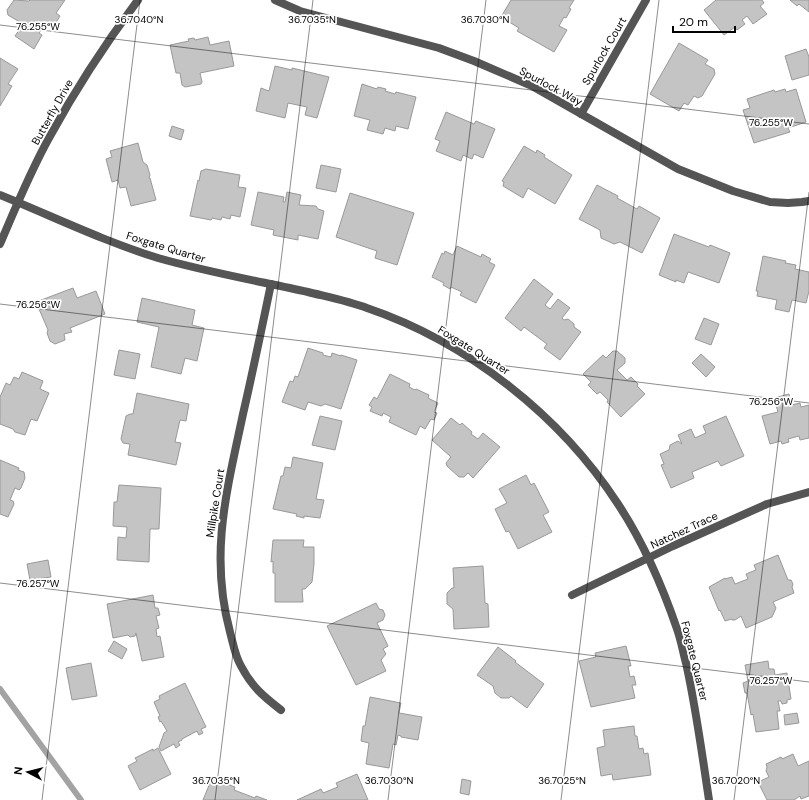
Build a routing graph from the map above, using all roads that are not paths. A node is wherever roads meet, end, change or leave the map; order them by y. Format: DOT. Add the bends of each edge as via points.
graph roads {
  1 [pos="138,0"];
  2 [pos="275,0"];
  3 [pos="646,0"];
  4 [pos="581,114"];
  5 [pos="0,195"];
  6 [pos="809,200"];
  7 [pos="18,202"];
  8 [pos="0,244"];
  9 [pos="271,284"];
  10 [pos="809,492"];
  11 [pos="649,558"];
  12 [pos="572,595"];
  13 [pos="281,710"];
  14 [pos="709,800"];
  1 -- 7 [label="street, Butterfly Drive" via="90,67 48,139"];
  2 -- 4 [label="street, Spurlock Way" via="300,11 439,48 474,61 532,86"];
  3 -- 4 [label="street, Spurlock Court"];
  4 -- 6 [label="street, Spurlock Way" via="678,169 733,191 770,202"];
  5 -- 7 [label="street, Foxgate Quarter"];
  7 -- 8 [label="street, Butterfly Drive"];
  7 -- 9 [label="street, Foxgate Quarter" via="103,239 157,258"];
  9 -- 11 [label="street, Foxgate Quarter" via="342,300 391,317 443,341 504,381 553,424 596,474 618,504"];
  9 -- 13 [label="street, Millpike Court" via="226,494 220,539 220,576 225,614 240,665 260,694"];
  10 -- 11 [label="street, Natchez Trace" via="767,504"];
  11 -- 12 [label="street, Natchez Trace"];
  11 -- 14 [label="street, Foxgate Quarter" via="678,630 692,690"];
}
